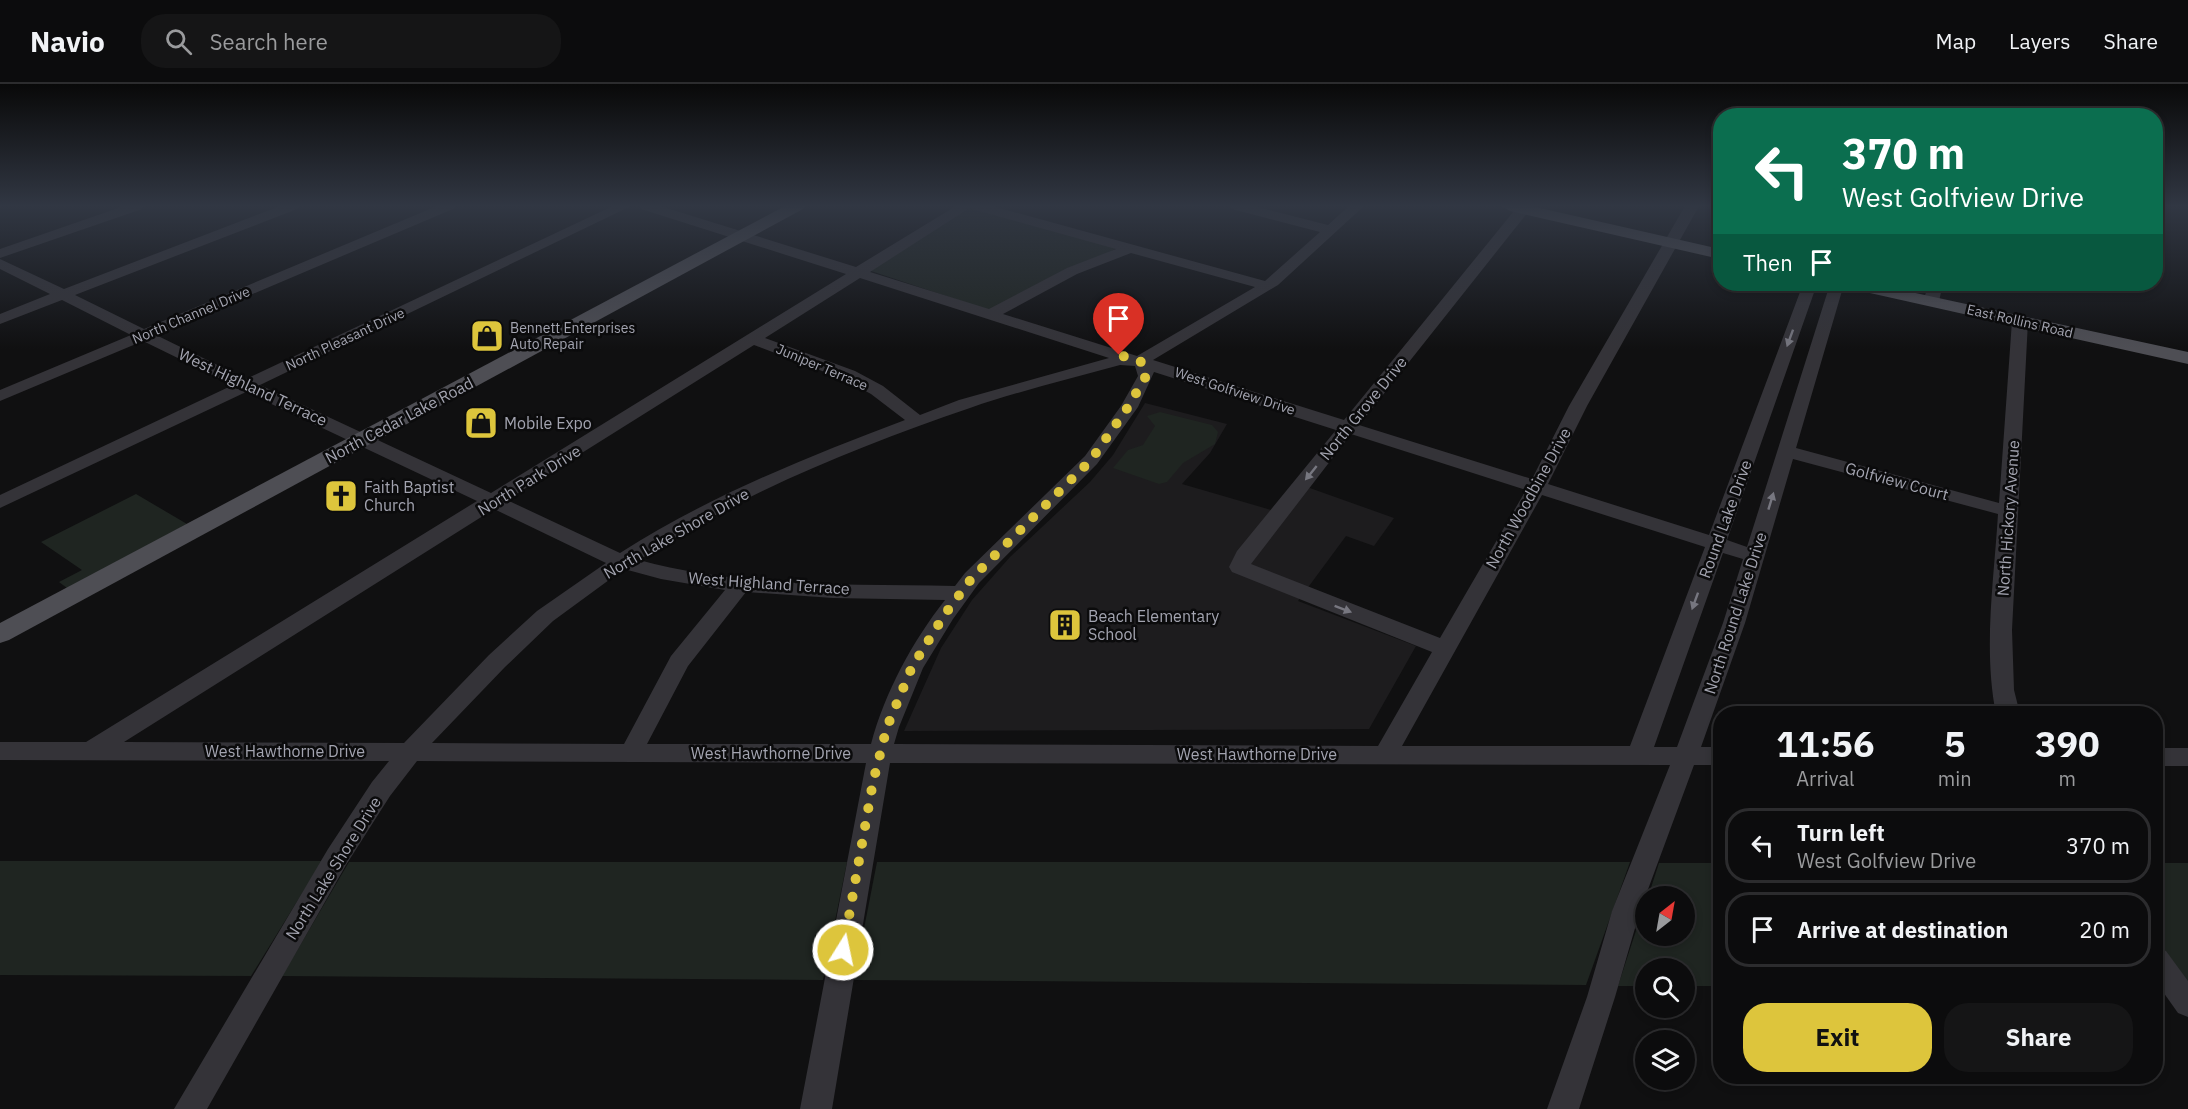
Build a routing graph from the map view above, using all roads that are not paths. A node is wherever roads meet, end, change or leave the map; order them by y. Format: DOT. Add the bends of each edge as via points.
graph roads {
  1 [pos="169,254"];
  2 [pos="335,254"];
  3 [pos="523,254"];
  4 [pos="709,254"];
  5 [pos="800,254"];
  6 [pos="888,254"];
  7 [pos="1116,254"];
  8 [pos="1146,254"];
  9 [pos="1303,254"];
  10 [pos="1480,254"];
  11 [pos="1666,254"];
  12 [pos="0,263"];
  13 [pos="859,272"];
  14 [pos="1266,286"];
  15 [pos="1807,291"];
  16 [pos="1835,291"];
  17 [pos="1934,292"];
  18 [pos="63,295"];
  19 [pos="991,314"];
  20 [pos="0,319"];
  21 [pos="2020,321"];
  22 [pos="144,335"];
  23 [pos="754,339"];
  24 [pos="2188,358"];
  25 [pos="1140,361"];
  26 [pos="247,385"];
  27 [pos="0,396"];
  28 [pos="917,421"];
  29 [pos="1347,427"];
  30 [pos="363,439"];
  31 [pos="1786,451"];
  32 [pos="1537,487"];
  33 [pos="0,502"];
  34 [pos="494,502"];
  35 [pos="2008,512"];
  36 [pos="1716,543"];
  37 [pos="1755,556"];
  38 [pos="622,562"];
  39 [pos="741,584"];
  40 [pos="961,593"];
  41 [pos="0,634"];
  42 [pos="1444,648"];
  43 [pos="2006,706"];
  44 [pos="0,751"];
  45 [pos="91,751"];
  46 [pos="412,751"];
  47 [pos="631,752"];
  48 [pos="880,753"];
  49 [pos="1385,755"];
  50 [pos="1639,755"];
  51 [pos="1686,756"];
  52 [pos="1713,756"];
  53 [pos="2163,757"];
  54 [pos="2188,757"];
  55 [pos="2163,970"];
  56 [pos="2188,1004"];
  57 [pos="190,1109"];
  58 [pos="816,1109"];
  59 [pos="1563,1109"];
  1 -- 18 [label="street"];
  2 -- 22 [label="street, North Channel Drive"];
  3 -- 26 [label="street, North Pleasant Drive"];
  4 -- 30 [label="main road, North Cedar Lake Road"];
  5 -- 13 [label="street, West Golfview Drive"];
  6 -- 13 [label="street, North Park Drive"];
  7 -- 19 [label="street" via="1072,271"];
  8 -- 14 [label="street"];
  9 -- 14 [label="street, North Lake Shore Drive"];
  10 -- 29 [label="street, North Grove Drive"];
  11 -- 32 [label="street, North Woodbine Drive" via="1578,406"];
  12 -- 18 [label="street, West Highland Terrace"];
  13 -- 19 [label="street, West Golfview Drive"];
  13 -- 23 [label="street, North Park Drive"];
  14 -- 25 [label="street, North Lake Shore Drive"];
  15 -- 36 [label="street, Round Lake Drive, one-way"];
  16 -- 31 [label="street, North Round Lake Drive"];
  17 -- 21 [label="main road, East Rollins Road"];
  18 -- 20 [label="street"];
  18 -- 22 [label="street, West Highland Terrace"];
  19 -- 25 [label="street, West Golfview Drive"];
  21 -- 24 [label="main road, East Rollins Road"];
  21 -- 35 [label="street, North Hickory Avenue"];
  22 -- 26 [label="street, West Highland Terrace"];
  22 -- 27 [label="street, North Channel Drive"];
  23 -- 28 [label="street, Juniper Terrace" via="849,375"];
  23 -- 34 [label="street, North Park Drive"];
  25 -- 28 [label="street, North Lake Shore Drive" via="1119,360"];
  25 -- 29 [label="street, West Golfview Drive"];
  25 -- 40 [label="street" via="1146,376 1091,460"];
  26 -- 30 [label="street, West Highland Terrace"];
  26 -- 33 [label="street, North Pleasant Drive"];
  28 -- 38 [label="street, North Lake Shore Drive" via="710,510"];
  29 -- 32 [label="street, West Golfview Drive"];
  29 -- 42 [label="street, North Grove Drive, one-way" via="1239,567"];
  30 -- 34 [label="street, West Highland Terrace"];
  30 -- 41 [label="main road, North Cedar Lake Road"];
  31 -- 35 [label="street, Golfview Court"];
  37 -- 31 [label="street, North Round Lake Drive, one-way"];
  32 -- 36 [label="street, West Golfview Drive"];
  32 -- 42 [label="street, North Woodbine Drive"];
  34 -- 38 [label="street, West Highland Terrace"];
  34 -- 45 [label="street, North Park Drive"];
  35 -- 43 [label="street, North Hickory Avenue" via="2001,630"];
  36 -- 37 [label="street, West Golfview Drive"];
  36 -- 50 [label="street, Round Lake Drive, one-way"];
  37 -- 51 [label="street, North Round Lake Drive"];
  38 -- 39 [label="street, West Highland Terrace" via="674,575"];
  38 -- 46 [label="street, North Lake Shore Drive" via="545,616"];
  39 -- 40 [label="street, West Highland Terrace"];
  39 -- 47 [label="street" via="679,662"];
  40 -- 48 [label="street" via="912,667"];
  42 -- 49 [label="street, North Woodbine Drive"];
  44 -- 45 [label="street, West Hawthorne Drive"];
  45 -- 46 [label="street, West Hawthorne Drive"];
  46 -- 47 [label="street, West Hawthorne Drive"];
  46 -- 57 [label="street, North Lake Shore Drive" via="381,789 337,857"];
  47 -- 48 [label="street, West Hawthorne Drive"];
  48 -- 49 [label="street, West Hawthorne Drive"];
  48 -- 58 [label="street"];
  49 -- 50 [label="street, West Hawthorne Drive"];
  50 -- 51 [label="street, West Hawthorne Drive"];
  51 -- 52 [label="street, West Hawthorne Drive"];
  51 -- 59 [label="street, North Round Lake Drive" via="1626,911"];
  53 -- 54 [label="street"];
  55 -- 56 [label="street"];
}
